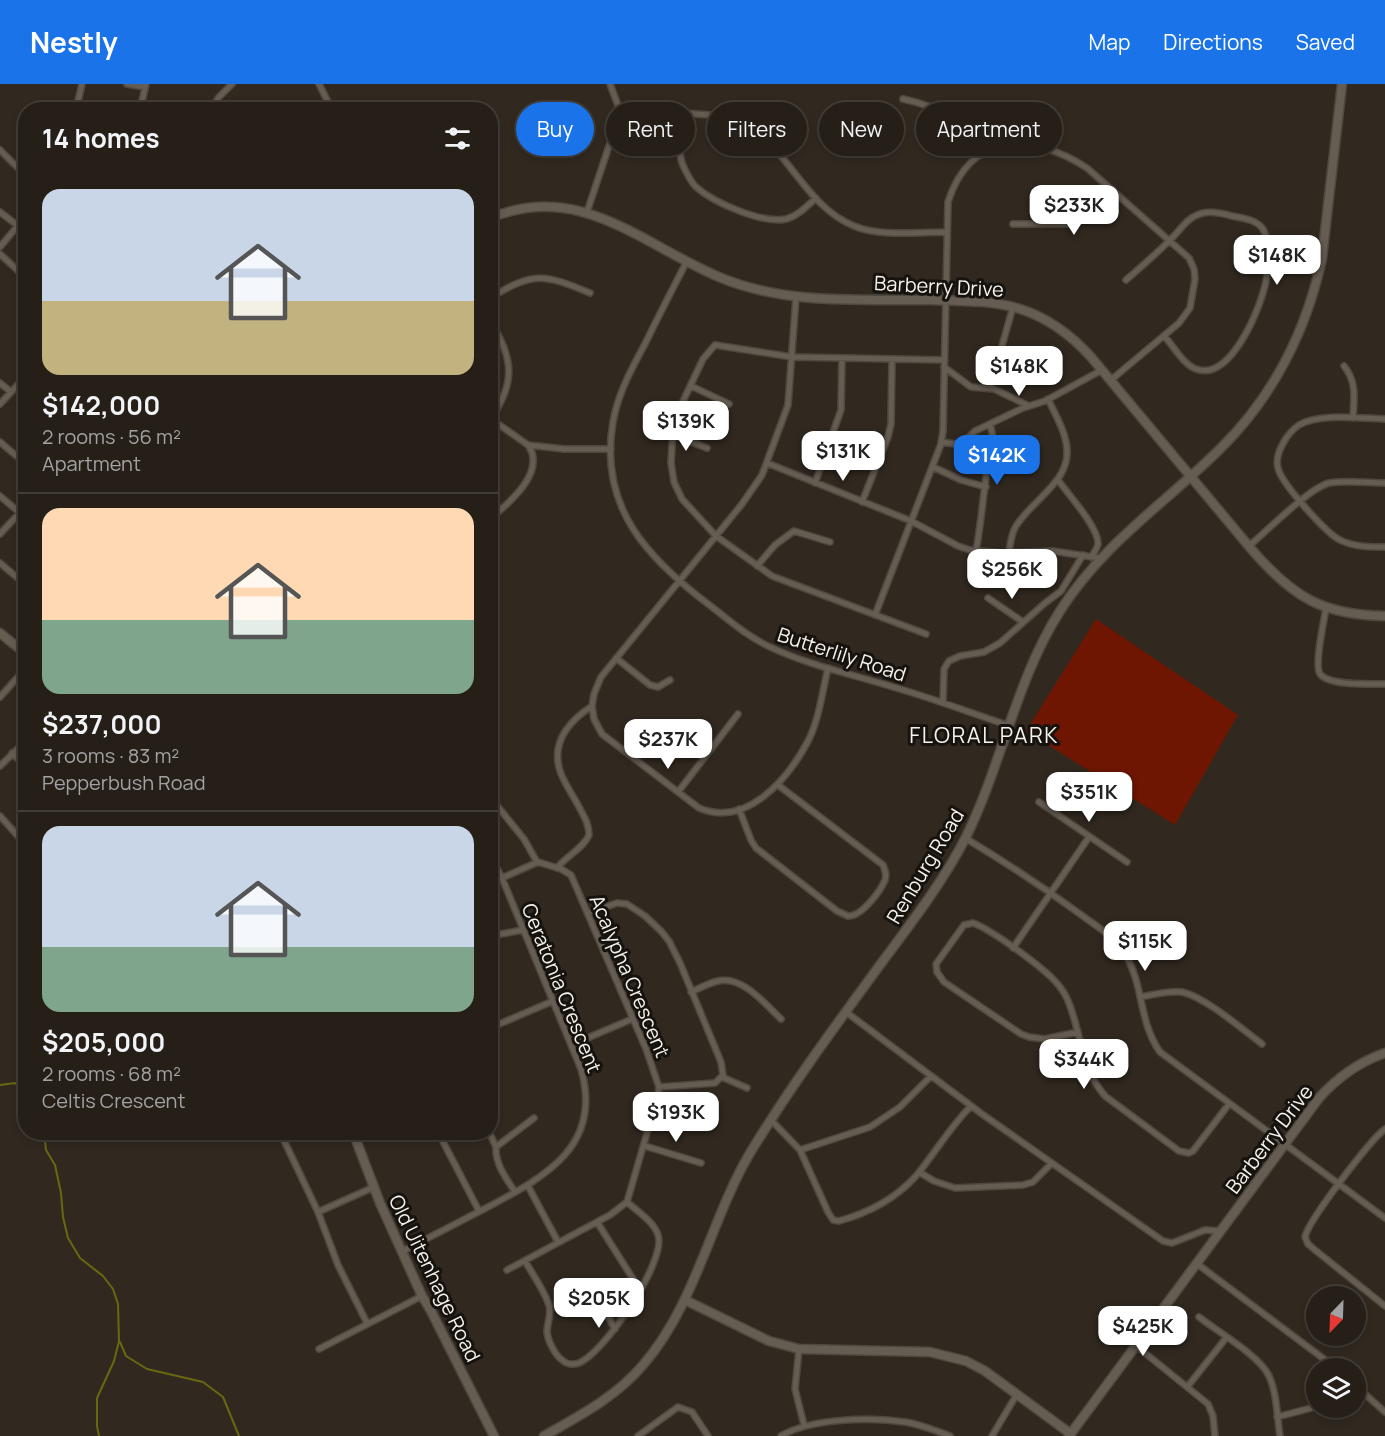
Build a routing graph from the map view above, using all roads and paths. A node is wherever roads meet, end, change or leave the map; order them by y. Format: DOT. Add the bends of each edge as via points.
graph roads {
  1 [pos="82,84"];
  2 [pos="127,84"];
  3 [pos="232,84"];
  4 [pos="319,84"];
  5 [pos="610,84"];
  6 [pos="1342,84"];
  7 [pos="146,86"];
  8 [pos="903,99"];
  9 [pos="77,102"];
  10 [pos="142,102"];
  11 [pos="216,102"];
  12 [pos="328,102"];
  13 [pos="617,102"];
  14 [pos="918,102"];
  15 [pos="695,113"];
  16 [pos="0,150"];
  17 [pos="606,155"];
  18 [pos="681,156"];
  19 [pos="976,156"];
  20 [pos="1062,156"];
  21 [pos="18,168"];
  22 [pos="1113,190"];
  23 [pos="816,198"];
  24 [pos="0,212"];
  25 [pos="587,212"];
  26 [pos="498,215"];
  27 [pos="1013,224"];
  28 [pos="18,225"];
  29 [pos="947,232"];
  30 [pos="1170,240"];
  31 [pos="0,247"];
  32 [pos="0,254"];
  33 [pos="687,261"];
  34 [pos="18,271"];
  35 [pos="1126,280"];
  36 [pos="498,293"];
  37 [pos="590,293"];
  38 [pos="796,297"];
  39 [pos="946,301"];
  40 [pos="1013,307"];
  41 [pos="498,336"];
  42 [pos="1165,337"];
  43 [pos="792,357"];
  44 [pos="842,358"];
  45 [pos="892,359"];
  46 [pos="944,364"];
  47 [pos="1344,366"];
  48 [pos="1102,370"];
  49 [pos="1111,380"];
  50 [pos="0,383"];
  51 [pos="18,385"];
  52 [pos="691,386"];
  53 [pos="990,388"];
  54 [pos="11,392"];
  55 [pos="1048,399"];
  56 [pos="0,404"];
  57 [pos="729,404"];
  58 [pos="1029,406"];
  59 [pos="498,407"];
  60 [pos="1353,418"];
  61 [pos="1385,419"];
  62 [pos="498,424"];
  63 [pos="990,424"];
  64 [pos="673,435"];
  65 [pos="0,442"];
  66 [pos="941,442"];
  67 [pos="528,445"];
  68 [pos="707,448"];
  69 [pos="611,449"];
  70 [pos="18,457"];
  71 [pos="767,463"];
  72 [pos="933,467"];
  73 [pos="1190,477"];
  74 [pos="1058,480"];
  75 [pos="815,483"];
  76 [pos="1385,483"];
  77 [pos="986,487"];
  78 [pos="0,496"];
  79 [pos="1301,501"];
  80 [pos="862,502"];
  81 [pos="18,511"];
  82 [pos="498,512"];
  83 [pos="18,515"];
  84 [pos="911,521"];
  85 [pos="0,534"];
  86 [pos="716,536"];
  87 [pos="830,542"];
  88 [pos="1249,546"];
  89 [pos="1385,547"];
  90 [pos="976,551"];
  91 [pos="1009,553"];
  92 [pos="1083,555"];
  93 [pos="1095,558"];
  94 [pos="0,563"];
  95 [pos="757,566"];
  96 [pos="18,578"];
  97 [pos="679,581"];
  98 [pos="988,598"];
  99 [pos="1326,608"];
  100 [pos="875,615"];
  101 [pos="1385,616"];
  102 [pos="1023,622"];
  103 [pos="0,633"];
  104 [pos="926,634"];
  105 [pos="18,648"];
  106 [pos="616,658"];
  107 [pos="828,668"];
  108 [pos="18,676"];
  109 [pos="670,680"];
  110 [pos="1385,684"];
  111 [pos="1,694"];
  112 [pos="943,704"];
  113 [pos="592,706"];
  114 [pos="738,714"];
  115 [pos="1010,726"];
  116 [pos="18,748"];
  117 [pos="12,753"];
  118 [pos="18,759"];
  119 [pos="0,766"];
  120 [pos="778,785"];
  121 [pos="678,792"];
  122 [pos="1039,802"];
  123 [pos="498,807"];
  124 [pos="740,809"];
  125 [pos="0,816"];
  126 [pos="18,836"];
  127 [pos="1089,837"];
  128 [pos="965,838"];
  129 [pos="537,862"];
  130 [pos="1127,862"];
  131 [pos="558,868"];
  132 [pos="498,870"];
  133 [pos="502,878"];
  134 [pos="1050,893"];
  135 [pos="588,913"];
  136 [pos="523,930"];
  137 [pos="498,935"];
  138 [pos="1012,948"];
  139 [pos="691,992"];
  140 [pos="1140,997"];
  141 [pos="553,1001"];
  142 [pos="846,1012"];
  143 [pos="632,1019"];
  144 [pos="781,1019"];
  145 [pos="498,1025"];
  146 [pos="1078,1032"];
  147 [pos="1262,1044"];
  148 [pos="571,1045"];
  149 [pos="1385,1053"];
  150 [pos="931,1076"];
  151 [pos="722,1077"];
  152 [pos="659,1087"];
  153 [pos="747,1088"];
  154 [pos="1229,1104"];
  155 [pos="972,1106"];
  156 [pos="534,1118"];
  157 [pos="771,1120"];
  158 [pos="1385,1129"];
  159 [pos="284,1140"];
  160 [pos="356,1140"];
  161 [pos="442,1140"];
  162 [pos="493,1140"];
  163 [pos="1284,1145"];
  164 [pos="645,1146"];
  165 [pos="496,1147"];
  166 [pos="800,1150"];
  167 [pos="701,1163"];
  168 [pos="1052,1163"];
  169 [pos="919,1172"];
  170 [pos="1339,1185"];
  171 [pos="528,1186"];
  172 [pos="374,1187"];
  173 [pos="515,1192"];
  174 [pos="627,1202"];
  175 [pos="479,1211"];
  176 [pos="318,1212"];
  177 [pos="1385,1218"];
  178 [pos="597,1222"];
  179 [pos="1220,1232"];
  180 [pos="558,1242"];
  181 [pos="401,1252"];
  182 [pos="525,1260"];
  183 [pos="1196,1263"];
  184 [pos="507,1270"];
  185 [pos="640,1290"];
  186 [pos="596,1295"];
  187 [pos="422,1296"];
  188 [pos="685,1300"];
  189 [pos="1385,1306"];
  190 [pos="1199,1317"];
  191 [pos="367,1323"];
  192 [pos="615,1329"];
  193 [pos="1226,1338"];
  194 [pos="1135,1345"];
  195 [pos="319,1349"];
  196 [pos="799,1349"];
  197 [pos="1323,1358"];
  198 [pos="1188,1386"];
  199 [pos="1017,1394"];
  200 [pos="1366,1395"];
  201 [pos="1306,1409"];
  202 [pos="1385,1412"];
  203 [pos="1277,1417"];
  204 [pos="804,1425"];
  205 [pos="926,1428"];
  206 [pos="1070,1435"];
  207 [pos="494,1436"];
  208 [pos="544,1436"];
  209 [pos="639,1436"];
  210 [pos="708,1436"];
  211 [pos="781,1436"];
  212 [pos="924,1436"];
  213 [pos="950,1436"];
  214 [pos="992,1436"];
  215 [pos="1215,1436"];
  216 [pos="1280,1436"];
  1 -- 9 [label="street"];
  2 -- 7 [label="street"];
  3 -- 11 [label="street"];
  4 -- 12 [label="street"];
  5 -- 13 [label="street"];
  6 -- 73 [label="street, Renburg Road" via="1322,258 1308,308 1272,386 1223,446"];
  7 -- 10 [label="street"];
  8 -- 14 [label="street"];
  15 -- 23 [label="street" via="747,123"];
  16 -- 21 [label="street"];
  17 -- 25 [label="street"];
  18 -- 23 [label="street" via="697,188 761,219 788,219"];
  19 -- 29 [label="street" via="952,190"];
  20 -- 22 [label="street" via="1077,161"];
  22 -- 27 [label="street" via="1094,212 1075,224"];
  22 -- 30 [label="street"];
  23 -- 29 [label="street" via="838,217 860,228 876,232"];
  24 -- 28 [label="street"];
  25 -- 26 [label="street, Barberry Drive" via="552,206"];
  25 -- 33 [label="street, Barberry Drive"];
  28 -- 31 [label="street"];
  29 -- 39 [label="street"];
  30 -- 35 [label="street"];
  30 -- 42 [label="street" via="1192,263 1195,279 1190,308"];
  30 -- 42 [label="street" via="1199,214 1248,219 1264,231 1266,280 1236,351 1221,367 1196,369"];
  32 -- 34 [label="street"];
  33 -- 38 [label="street, Barberry Drive" via="750,288"];
  33 -- 69 [label="street, Butterlily Road" via="624,385 613,421"];
  36 -- 37 [label="street" via="537,277 559,280"];
  38 -- 39 [label="street, Barberry Drive"];
  38 -- 43 [label="street"];
  39 -- 40 [label="street, Barberry Drive" via="980,301"];
  39 -- 46 [label="street"];
  40 -- 48 [label="street, Barberry Drive" via="1066,333"];
  40 -- 53 [label="street"];
  41 -- 59 [label="street" via="507,352 509,370 505,395"];
  42 -- 49 [label="street"];
  43 -- 44 [label="street"];
  43 -- 52 [label="street" via="715,345 703,359"];
  43 -- 71 [label="street" via="788,405"];
  44 -- 45 [label="street"];
  44 -- 75 [label="street" via="841,410"];
  45 -- 46 [label="street"];
  45 -- 80 [label="street" via="889,430"];
  46 -- 53 [label="street" via="971,387"];
  46 -- 66 [label="street"];
  47 -- 60 [label="street" via="1355,385"];
  48 -- 49 [label="street, Barberry Drive"];
  48 -- 55 [label="street"];
  49 -- 73 [label="street, Barberry Drive"];
  50 -- 54 [label="street"];
  51 -- 54 [label="street"];
  52 -- 57 [label="street"];
  52 -- 64 [label="street" via="676,416"];
  53 -- 58 [label="street"];
  54 -- 56 [label="street"];
  55 -- 58 [label="street"];
  55 -- 74 [label="street" via="1067,450 1067,461"];
  58 -- 63 [label="street"];
  60 -- 61 [label="street"];
  60 -- 79 [label="street" via="1325,418 1300,425 1281,447 1278,470"];
  62 -- 67 [label="street"];
  63 -- 66 [label="street" via="962,443"];
  63 -- 77 [label="street" via="994,440"];
  64 -- 68 [label="street"];
  64 -- 86 [label="street" via="674,482 682,499"];
  65 -- 70 [label="street"];
  66 -- 72 [label="street"];
  67 -- 69 [label="street"];
  67 -- 82 [label="street" via="533,459 528,479"];
  69 -- 97 [label="street, Butterlily Road" via="620,502 629,524 641,543"];
  71 -- 75 [label="street"];
  71 -- 86 [label="street" via="756,486"];
  72 -- 77 [label="street"];
  72 -- 84 [label="street"];
  73 -- 88 [label="street, Barberry Drive"];
  73 -- 93 [label="street, Renburg Road"];
  74 -- 91 [label="street" via="1015,526"];
  74 -- 93 [label="street" via="1097,537"];
  75 -- 80 [label="street"];
  76 -- 79 [label="street" via="1330,483"];
  77 -- 90 [label="street"];
  78 -- 81 [label="street"];
  79 -- 88 [label="street"];
  79 -- 89 [label="street" via="1319,524 1340,540 1363,547"];
  80 -- 84 [label="street"];
  83 -- 85 [label="street"];
  84 -- 90 [label="street" via="958,546"];
  84 -- 100 [label="street"];
  86 -- 95 [label="street"];
  86 -- 97 [label="street"];
  87 -- 95 [label="street" via="794,531"];
  88 -- 99 [label="street, Barberry Drive" via="1287,586"];
  90 -- 91 [label="street"];
  91 -- 92 [label="street" via="1053,551"];
  92 -- 93 [label="street"];
  92 -- 102 [label="street" via="1061,591"];
  93 -- 115 [label="street, Renburg Road" via="1049,629"];
  94 -- 96 [label="street"];
  95 -- 100 [label="street" via="772,576"];
  97 -- 106 [label="street"];
  97 -- 107 [label="street, Butterlily Road" via="750,636"];
  98 -- 102 [label="street"];
  99 -- 101 [label="street, Barberry Drive"];
  99 -- 110 [label="street" via="1318,666 1321,675 1342,682"];
  100 -- 104 [label="street"];
  102 -- 112 [label="street" via="991,649 949,661 944,669"];
  103 -- 105 [label="street"];
  106 -- 109 [label="street" via="650,685 658,687"];
  106 -- 113 [label="street" via="596,686"];
  107 -- 112 [label="street, Butterlily Road"];
  107 -- 120 [label="street" via="807,742"];
  108 -- 111 [label="street"];
  112 -- 115 [label="street, Butterlily Road"];
  113 -- 121 [label="street" via="602,734"];
  113 -- 131 [label="street" via="564,731 559,745 559,770 590,835"];
  114 -- 121 [label="street"];
  115 -- 128 [label="street, Renburg Road"];
  116 -- 117 [label="street"];
  117 -- 118 [label="street"];
  117 -- 119 [label="street"];
  120 -- 124 [label="street"];
  120 -- 124 [label="street" via="883,866 885,880 861,913 848,916 837,911 763,854 751,840"];
  121 -- 124 [label="street" via="706,811 724,813"];
  122 -- 127 [label="street"];
  123 -- 129 [label="street"];
  125 -- 126 [label="street"];
  127 -- 130 [label="street"];
  127 -- 134 [label="street"];
  128 -- 134 [label="street"];
  128 -- 142 [label="street, Renburg Road" via="913,920"];
  129 -- 131 [label="street"];
  129 -- 133 [label="street"];
  131 -- 135 [label="street, Acalypha Crescent" via="573,879"];
  132 -- 133 [label="street, Ceratonia Crescent"];
  133 -- 136 [label="street, Ceratonia Crescent"];
  134 -- 138 [label="street"];
  134 -- 140 [label="street" via="1119,946 1128,958"];
  135 -- 139 [label="street" via="621,903 645,916 669,941"];
  135 -- 143 [label="street, Acalypha Crescent"];
  136 -- 137 [label="street"];
  136 -- 141 [label="street, Ceratonia Crescent"];
  138 -- 146 [label="street" via="1062,989"];
  138 -- 146 [label="street" via="969,923 936,964 937,972 944,982 1020,1034 1045,1039"];
  139 -- 144 [label="street" via="720,980 732,981 755,995"];
  139 -- 151 [label="street" via="721,1062"];
  140 -- 147 [label="street" via="1171,992 1192,995"];
  140 -- 154 [label="street" via="1146,1028 1160,1052"];
  141 -- 145 [label="street"];
  141 -- 148 [label="street, Ceratonia Crescent"];
  142 -- 150 [label="street"];
  142 -- 157 [label="street, Renburg Road"];
  143 -- 148 [label="street"];
  143 -- 152 [label="street, Acalypha Crescent"];
  146 -- 154 [label="street" via="1087,1068 1097,1088 1179,1150 1193,1151"];
  148 -- 171 [label="street, Ceratonia Crescent" via="585,1084 582,1126 560,1161"];
  149 -- 163 [label="street, Barberry Drive" via="1334,1083"];
  150 -- 155 [label="street"];
  150 -- 166 [label="street" via="900,1107 870,1127"];
  151 -- 152 [label="street" via="709,1084"];
  151 -- 153 [label="street"];
  152 -- 164 [label="street, Acalypha Crescent"];
  154 -- 163 [label="street"];
  155 -- 168 [label="street"];
  155 -- 169 [label="street"];
  156 -- 165 [label="street"];
  157 -- 166 [label="street"];
  157 -- 188 [label="street, Renburg Road" via="739,1175"];
  158 -- 170 [label="street" via="1372,1140"];
  159 -- 176 [label="street"];
  160 -- 172 [label="street, Old Uitenhage Road"];
  161 -- 175 [label="street"];
  162 -- 165 [label="street"];
  163 -- 170 [label="street"];
  163 -- 179 [label="street, Barberry Drive"];
  164 -- 167 [label="street"];
  164 -- 174 [label="street, Acalypha Crescent"];
  165 -- 173 [label="street" via="502,1173"];
  166 -- 169 [label="street" via="828,1212 836,1221 891,1198"];
  168 -- 169 [label="street" via="1033,1182 1023,1185 955,1188"];
  168 -- 179 [label="street" via="1163,1241 1172,1243 1204,1230"];
  170 -- 177 [label="street"];
  170 -- 189 [label="street" via="1309,1226 1306,1241"];
  171 -- 173 [label="street, Ceratonia Crescent"];
  171 -- 180 [label="street"];
  172 -- 176 [label="street"];
  172 -- 181 [label="street, Old Uitenhage Road"];
  173 -- 175 [label="street, Ceratonia Crescent"];
  174 -- 178 [label="street"];
  174 -- 185 [label="street" via="656,1229 660,1241"];
  175 -- 181 [label="street, Ceratonia Crescent"];
  176 -- 191 [label="street" via="338,1265"];
  178 -- 180 [label="street"];
  178 -- 185 [label="street"];
  179 -- 183 [label="street, Barberry Drive"];
  180 -- 182 [label="street"];
  181 -- 187 [label="street, Old Uitenhage Road"];
  182 -- 184 [label="street"];
  182 -- 192 [label="street" via="549,1305 548,1334 564,1362 583,1361"];
  183 -- 194 [label="street, Barberry Drive"];
  183 -- 197 [label="street"];
  185 -- 192 [label="street"];
  186 -- 192 [label="street"];
  187 -- 191 [label="street"];
  187 -- 207 [label="street, Old Uitenhage Road"];
  188 -- 196 [label="street" via="769,1341"];
  188 -- 208 [label="street, Renburg Road" via="642,1368 582,1415"];
  190 -- 193 [label="street"];
  191 -- 195 [label="street"];
  193 -- 198 [label="street"];
  193 -- 203 [label="street" via="1266,1370 1272,1382"];
  194 -- 198 [label="street"];
  194 -- 206 [label="street, Barberry Drive"];
  196 -- 199 [label="street" via="930,1352 966,1361"];
  196 -- 204 [label="street" via="795,1389"];
  198 -- 215 [label="street" via="1211,1407"];
  199 -- 206 [label="street"];
  199 -- 214 [label="street"];
  200 -- 202 [label="street"];
  201 -- 203 [label="street"];
  203 -- 216 [label="street"];
  204 -- 205 [label="street" via="879,1420"];
  204 -- 211 [label="street"];
  205 -- 212 [label="street"];
  205 -- 213 [label="street"];
  209 -- 210 [label="street" via="678,1407 696,1415"];
}
